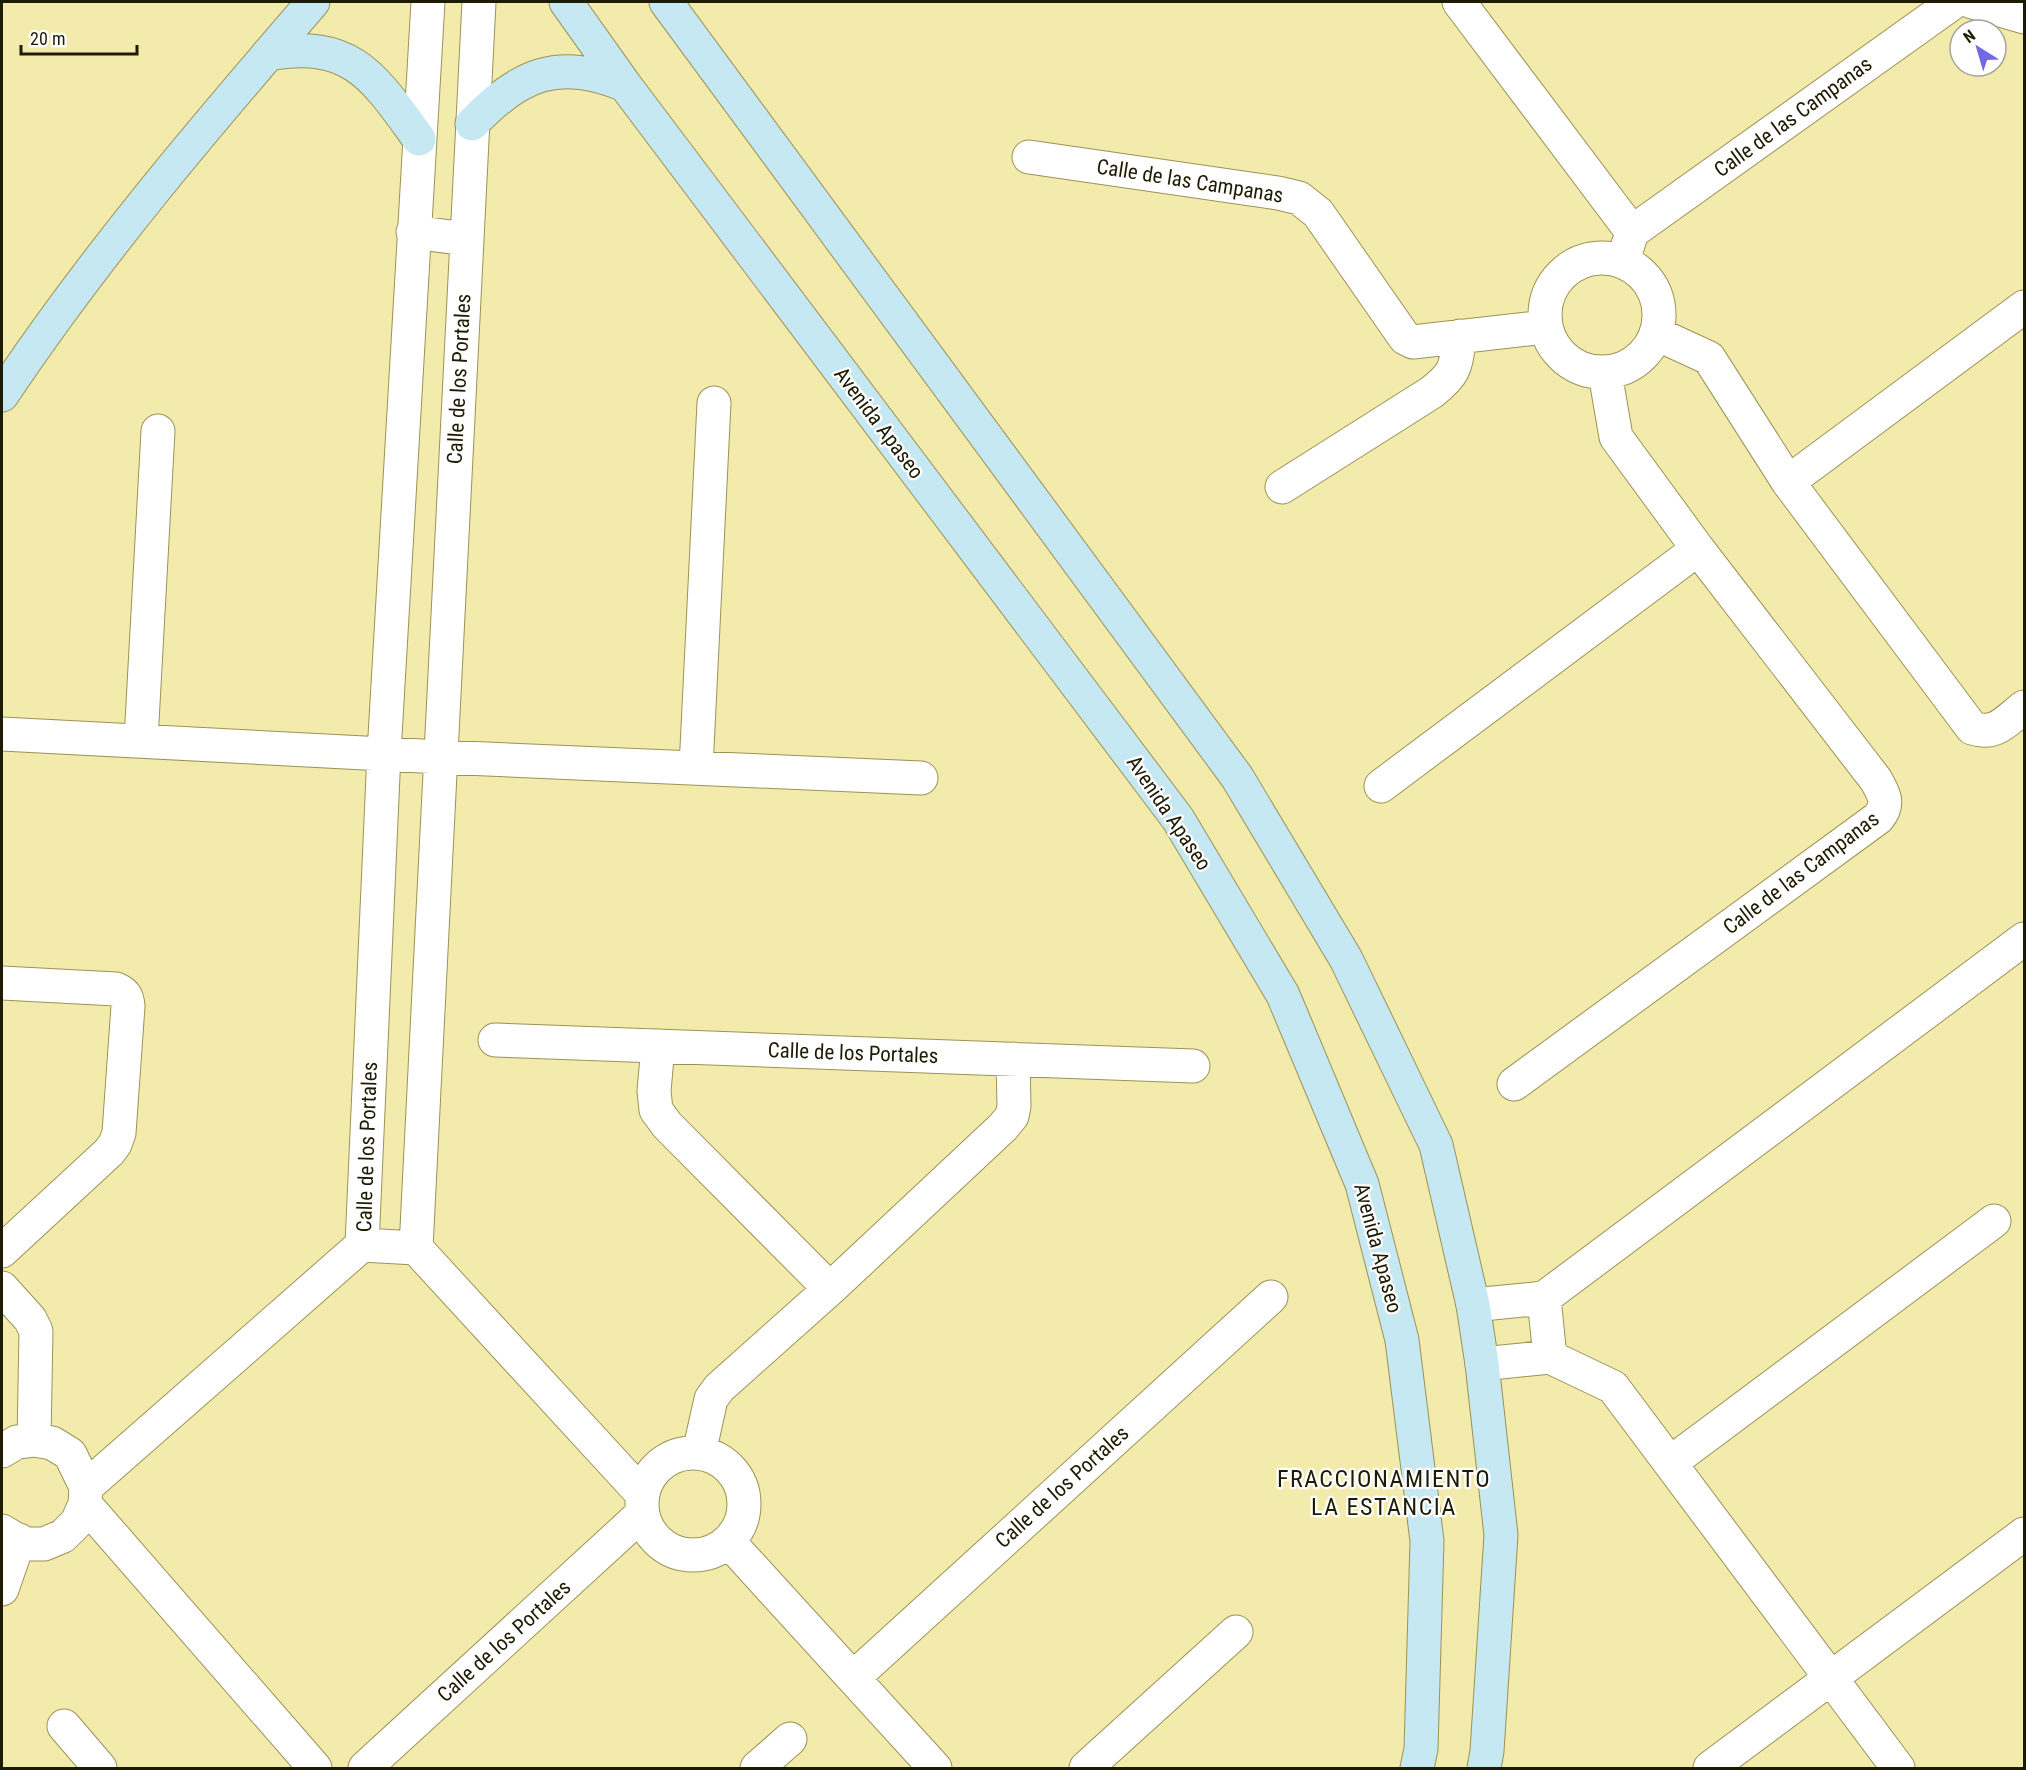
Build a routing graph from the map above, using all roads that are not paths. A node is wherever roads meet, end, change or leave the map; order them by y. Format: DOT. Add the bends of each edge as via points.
graph roads {
  1 [pos="313,2"];
  2 [pos="428,2"];
  3 [pos="478,2"];
  4 [pos="566,2"];
  5 [pos="666,2"];
  6 [pos="1459,2"];
  7 [pos="1954,2"];
  8 [pos="1972,2"];
  9 [pos="2025,17"];
  10 [pos="268,54"];
  11 [pos="625,85"];
  12 [pos="472,124"];
  13 [pos="419,139"];
  14 [pos="1029,157"];
  15 [pos="413,232"];
  16 [pos="466,239"];
  17 [pos="1628,247"];
  18 [pos="2025,307"];
  19 [pos="1545,327"];
  20 [pos="1657,334"];
  21 [pos="1460,336"];
  22 [pos="1605,373"];
  23 [pos="2,395"];
  24 [pos="714,403"];
  25 [pos="158,431"];
  26 [pos="1788,482"];
  27 [pos="1282,487"];
  28 [pos="1698,549"];
  29 [pos="2025,707"];
  30 [pos="2,734"];
  31 [pos="141,740"];
  32 [pos="384,753"];
  33 [pos="441,758"];
  34 [pos="696,768"];
  35 [pos="921,778"];
  36 [pos="1381,786"];
  37 [pos="2025,939"];
  38 [pos="2,983"];
  39 [pos="495,1040"];
  40 [pos="658,1046"];
  41 [pos="1013,1059"];
  42 [pos="1193,1066"];
  43 [pos="1514,1084"];
  44 [pos="1994,1221"];
  45 [pos="362,1245"];
  46 [pos="416,1248"];
  47 [pos="2,1251"];
  48 [pos="2,1288"];
  49 [pos="830,1289"];
  50 [pos="1271,1296"];
  51 [pos="1544,1298"];
  52 [pos="1473,1305"];
  53 [pos="1550,1357"];
  54 [pos="1482,1364"];
  55 [pos="34,1440"];
  56 [pos="2,1451"];
  57 [pos="699,1453"];
  58 [pos="1670,1463"];
  59 [pos="85,1496"];
  60 [pos="642,1504"];
  61 [pos="2025,1534"];
  62 [pos="10,1536"];
  63 [pos="729,1542"];
  64 [pos="2,1589"];
  65 [pos="1236,1632"];
  66 [pos="853,1678"];
  67 [pos="1831,1678"];
  68 [pos="64,1726"];
  69 [pos="790,1739"];
  70 [pos="100,1768"];
  71 [pos="315,1768"];
  72 [pos="365,1768"];
  73 [pos="757,1768"];
  74 [pos="935,1768"];
  75 [pos="1086,1768"];
  76 [pos="1418,1768"];
  77 [pos="1484,1768"];
  78 [pos="1710,1768"];
  79 [pos="1898,1768"];
  1 -- 10 [label="street"];
  2 -- 13 [label="street, Calle de los Portales"];
  3 -- 12 [label="street, Calle de los Portales"];
  4 -- 11 [label="street, Avenida Apaseo"];
  5 -- 52 [label="street" via="1237,777 1346,959 1436,1145"];
  6 -- 17 [label="street"];
  7 -- 17 [label="street, Calle de las Campanas"];
  8 -- 9 [label="street"];
  10 -- 13 [label="street" via="319,51 343,58 378,84"];
  10 -- 23 [label="street" via="184,151 105,252"];
  11 -- 12 [label="street" via="584,72 541,75 503,93"];
  11 -- 76 [label="street, Avenida Apaseo" via="1178,819 1283,995 1362,1184 1402,1340 1427,1541"];
  12 -- 16 [label="street, Calle de los Portales"];
  13 -- 15 [label="street, Calle de los Portales"];
  14 -- 21 [label="street, Calle de las Campanas" via="1299,198 1318,213 1405,338 1413,342"];
  15 -- 16 [label="street"];
  15 -- 32 [label="street, Calle de los Portales"];
  16 -- 33 [label="street, Calle de los Portales"];
  17 -- 19 [label="street" via="1608,258 1578,263 1565,272 1548,297"];
  17 -- 20 [label="street" via="1658,300"];
  18 -- 26 [label="street"];
  19 -- 21 [label="street, Calle de las Campanas"];
  19 -- 22 [label="street" via="1566,361 1591,372"];
  20 -- 22 [label="street" via="1646,354 1627,368"];
  20 -- 26 [label="street" via="1709,358"];
  21 -- 27 [label="street" via="1455,369 1447,380"];
  22 -- 28 [label="street, Calle de las Campanas" via="1616,437"];
  24 -- 34 [label="street"];
  25 -- 31 [label="street"];
  26 -- 29 [label="street" via="1972,728 1992,731"];
  28 -- 36 [label="street"];
  28 -- 43 [label="street, Calle de las Campanas" via="1876,780 1886,802 1884,812"];
  30 -- 31 [label="street"];
  31 -- 32 [label="street"];
  32 -- 33 [label="street"];
  32 -- 45 [label="street, Calle de los Portales"];
  33 -- 34 [label="street"];
  33 -- 46 [label="street, Calle de los Portales"];
  34 -- 35 [label="street"];
  37 -- 51 [label="street"];
  38 -- 47 [label="street" via="116,989 124,993 128,1006 115,1144"];
  39 -- 40 [label="street, Calle de los Portales"];
  40 -- 41 [label="street, Calle de los Portales"];
  40 -- 49 [label="street" via="656,1110"];
  41 -- 42 [label="street, Calle de los Portales"];
  41 -- 49 [label="street" via="1014,1106 1003,1127"];
  44 -- 58 [label="street"];
  45 -- 46 [label="street"];
  45 -- 59 [label="street, Calle de los Portales"];
  46 -- 60 [label="street"];
  48 -- 55 [label="street" via="36,1331"];
  49 -- 57 [label="street" via="718,1388 711,1399"];
  50 -- 66 [label="street, Calle de los Portales"];
  51 -- 52 [label="street"];
  51 -- 53 [label="street"];
  52 -- 54 [label="street"];
  53 -- 54 [label="street"];
  53 -- 58 [label="street" via="1613,1387"];
  54 -- 77 [label="street" via="1501,1535"];
  55 -- 56 [label="street" via="16,1442"];
  55 -- 59 [label="street" via="52,1443 70,1454"];
  57 -- 60 [label="street" via="666,1460 651,1475"];
  57 -- 63 [label="street" via="723,1462 743,1491 745,1509 740,1527"];
  58 -- 67 [label="street"];
  59 -- 62 [label="street, Calle de los Portales" via="77,1522 63,1536 44,1544 24,1544"];
  59 -- 71 [label="street"];
  60 -- 63 [label="street" via="651,1535 668,1550 689,1556 711,1553"];
  60 -- 72 [label="street, Calle de los Portales"];
  61 -- 67 [label="street"];
  62 -- 64 [label="street"];
  63 -- 66 [label="street"];
  65 -- 75 [label="street"];
  66 -- 74 [label="street"];
  67 -- 78 [label="street"];
  67 -- 79 [label="street"];
  68 -- 70 [label="street"];
  69 -- 73 [label="street"];
}
